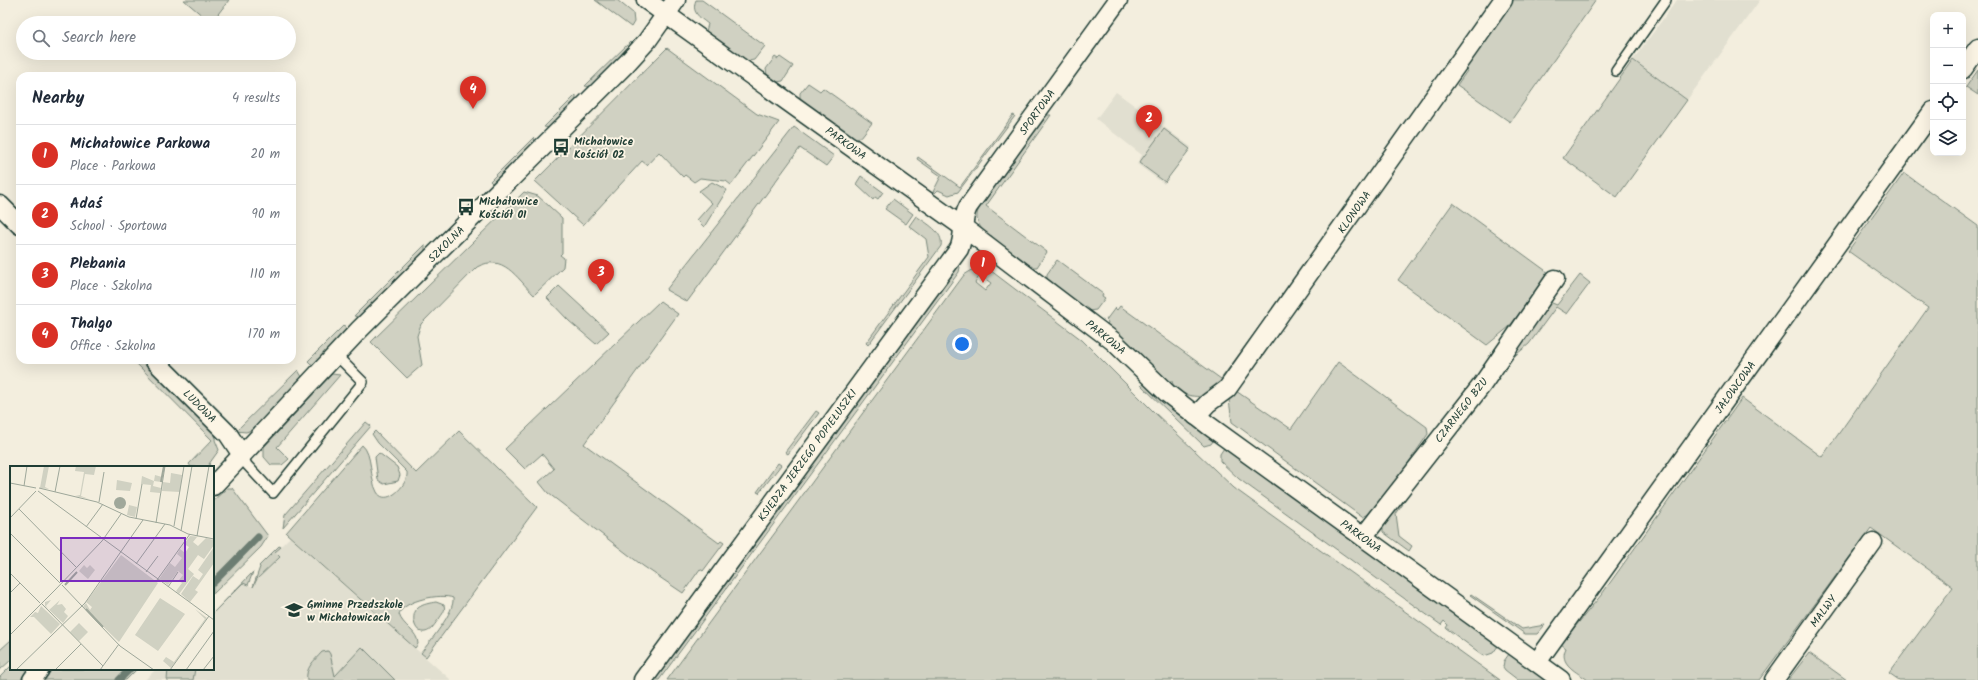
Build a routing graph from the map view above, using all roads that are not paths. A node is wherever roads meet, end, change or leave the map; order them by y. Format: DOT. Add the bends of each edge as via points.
graph roads {
  1 [pos="646,0"];
  2 [pos="1118,0"];
  3 [pos="1503,0"];
  4 [pos="1666,0"];
  5 [pos="671,7"];
  6 [pos="1978,48"];
  7 [pos="1966,65"];
  8 [pos="1616,71"];
  9 [pos="1930,115"];
  10 [pos="0,205"];
  11 [pos="16,221"];
  12 [pos="963,227"];
  13 [pos="1555,279"];
  14 [pos="336,355"];
  15 [pos="158,364"];
  16 [pos="1196,416"];
  17 [pos="242,455"];
  18 [pos="214,485"];
  19 [pos="1363,536"];
  20 [pos="1873,542"];
  21 [pos="1537,662"];
  22 [pos="39,670"];
  23 [pos="32,680"];
  24 [pos="643,680"];
  25 [pos="1561,680"];
  26 [pos="1774,680"];
  1 -- 5 [label="street, PARKOWA"];
  2 -- 12 [label="street, SPORTOWA" via="968,207"];
  3 -- 16 [label="street, KLONOWA" via="1227,389"];
  4 -- 8 [label="lane"];
  5 -- 12 [label="street, PARKOWA"];
  5 -- 14 [label="street, SZKOLNA" via="647,41 626,64"];
  6 -- 7 [label="street"];
  9 -- 21 [label="street, JAŁOWCOWA"];
  10 -- 11 [label="street"];
  12 -- 16 [label="street, PARKOWA" via="1113,341 1155,382"];
  12 -- 24 [label="street, KSIĘDZA JERZEGO POPIEŁUSZKI" via="961,243 955,254"];
  13 -- 19 [label="street, CZARNEGO BZU" via="1482,385"];
  14 -- 17 [label="street, SZKOLNA"];
  14 -- 17 [label="lane" via="363,382 273,493 247,465"];
  15 -- 17 [label="street, LUDOWA" via="228,434"];
  16 -- 19 [label="street, PARKOWA"];
  17 -- 18 [label="street, SZKOLNA"];
  19 -- 21 [label="street, PARKOWA"];
  20 -- 26 [label="street, MALWY"];
  21 -- 25 [label="street, PARKOWA"];
  22 -- 23 [label="street"];
}
